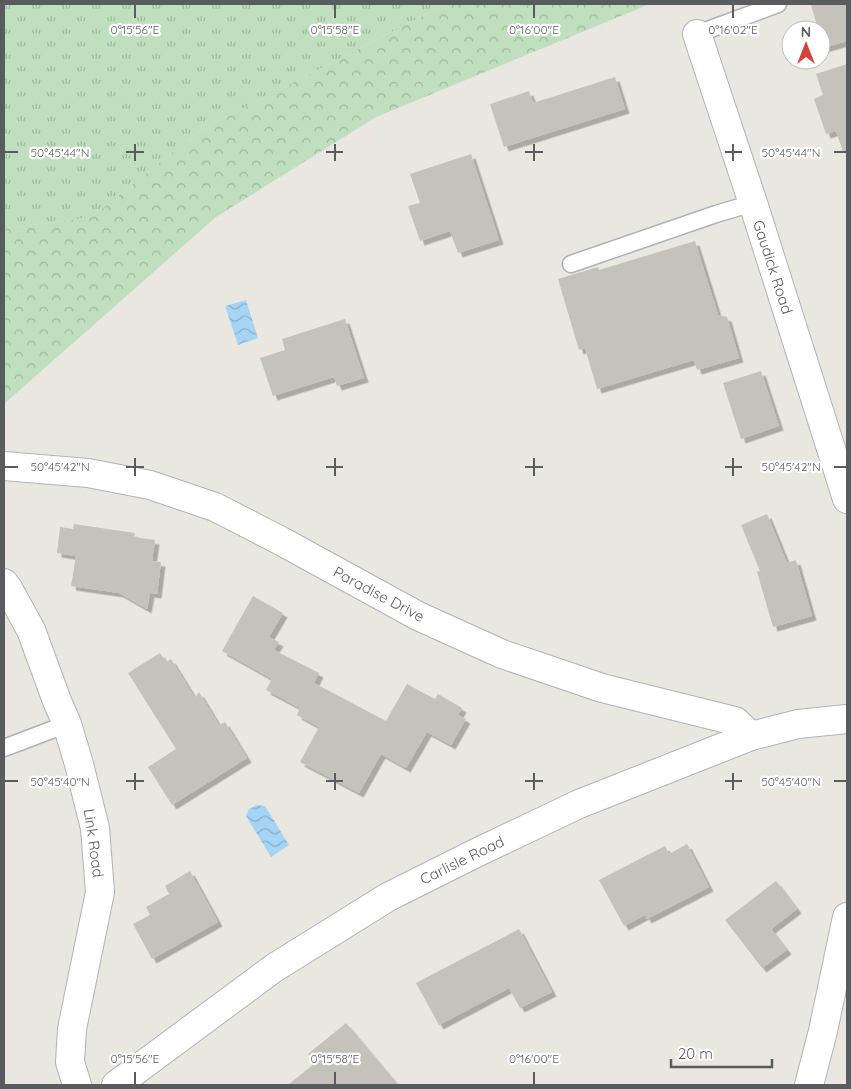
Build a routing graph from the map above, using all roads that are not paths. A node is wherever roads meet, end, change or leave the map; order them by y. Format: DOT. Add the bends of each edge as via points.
graph roads {
  1 [pos="778,4"];
  2 [pos="698,34"];
  3 [pos="753,204"];
  4 [pos="571,264"];
  5 [pos="4,466"];
  6 [pos="847,500"];
  7 [pos="4,583"];
  8 [pos="847,719"];
  9 [pos="67,724"];
  10 [pos="751,736"];
  11 [pos="4,748"];
  12 [pos="847,917"];
  13 [pos="77,1085"];
  14 [pos="116,1085"];
  15 [pos="809,1085"];
  1 -- 2 [label="lane"];
  2 -- 3 [label="street, Gaudick Road"];
  3 -- 4 [label="lane"];
  3 -- 6 [label="street, Gaudick Road"];
  5 -- 10 [label="street, Paradise Drive" via="88,473 150,485 214,508 284,542 418,616 502,654 602,688 735,722"];
  7 -- 9 [label="street, Link Road" via="31,630"];
  8 -- 10 [label="street, Carlisle Road" via="798,724"];
  9 -- 11 [label="lane"];
  9 -- 13 [label="street, Link Road" via="95,828 100,892 72,1029 70,1062"];
  10 -- 14 [label="street, Carlisle Road" via="579,804 388,897 274,968"];
  12 -- 15 [label="street"];
}
